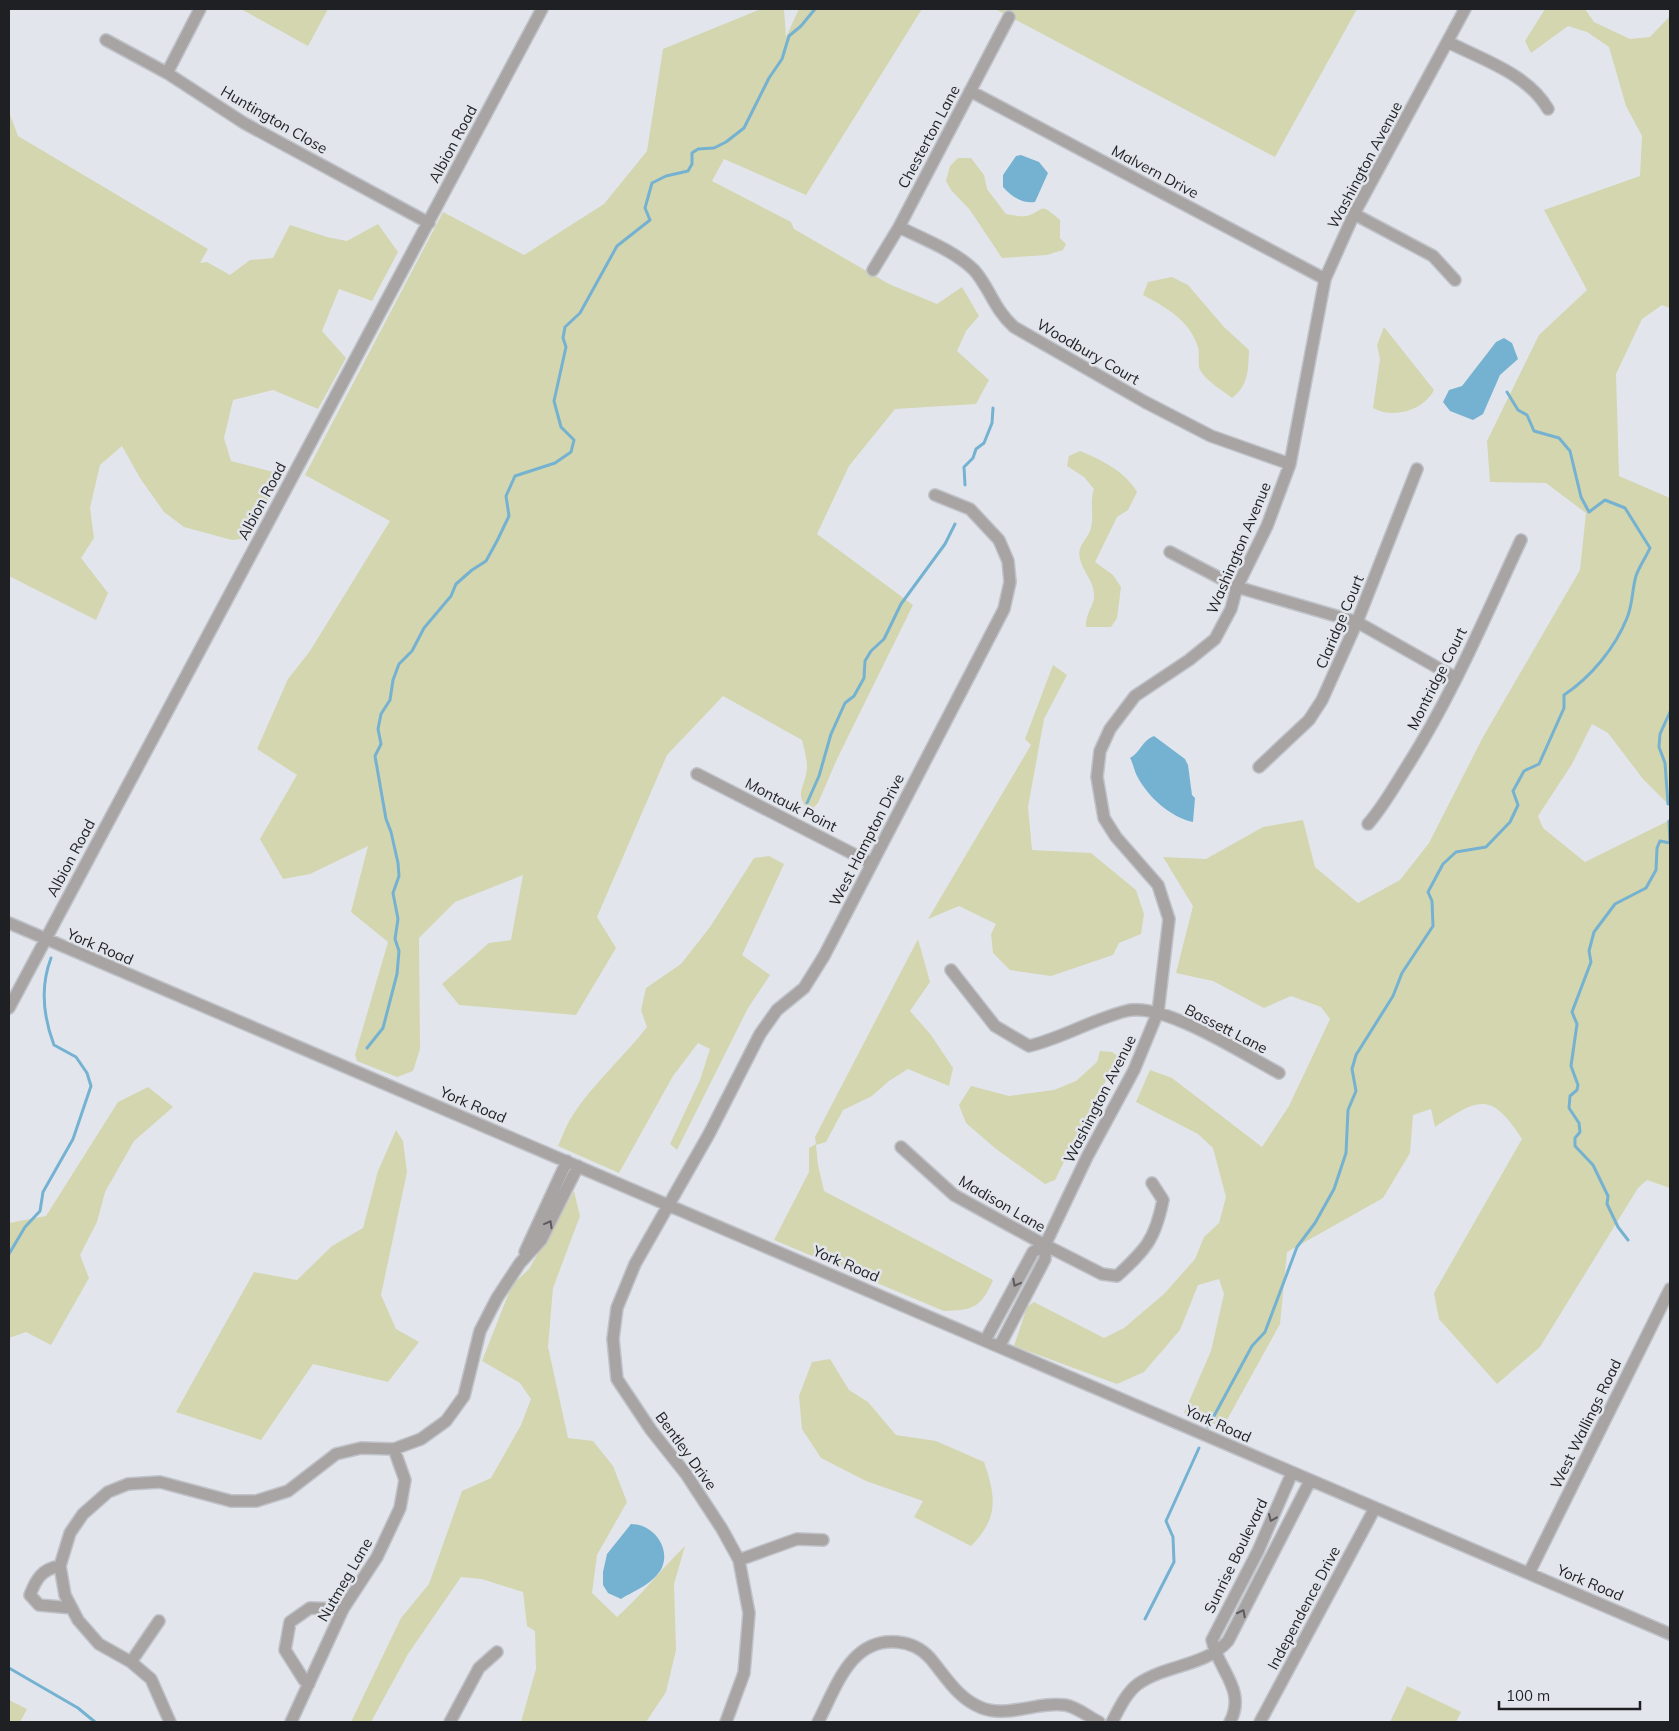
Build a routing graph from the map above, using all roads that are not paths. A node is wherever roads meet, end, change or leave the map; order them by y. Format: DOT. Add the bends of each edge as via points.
graph roads {
  1 [pos="200,9"];
  2 [pos="542,9"];
  3 [pos="1465,9"];
  4 [pos="1009,18"];
  5 [pos="106,40"];
  6 [pos="1448,42"];
  7 [pos="167,73"];
  8 [pos="970,91"];
  9 [pos="1548,109"];
  10 [pos="1354,214"];
  11 [pos="428,223"];
  12 [pos="899,227"];
  13 [pos="873,270"];
  14 [pos="1325,279"];
  15 [pos="1455,280"];
  16 [pos="1290,464"];
  17 [pos="1417,469"];
  18 [pos="936,495"];
  19 [pos="1521,540"];
  20 [pos="1170,552"];
  21 [pos="1237,587"];
  22 [pos="1357,622"];
  23 [pos="1456,678"];
  24 [pos="1260,767"];
  25 [pos="697,774"];
  26 [pos="1368,824"];
  27 [pos="871,862"];
  28 [pos="9,923"];
  29 [pos="45,939"];
  30 [pos="951,970"];
  31 [pos="9,1008"];
  32 [pos="1158,1012"];
  33 [pos="1279,1073"];
  34 [pos="901,1147"];
  35 [pos="567,1161"];
  36 [pos="578,1166"];
  37 [pos="1152,1183"];
  38 [pos="669,1206"];
  39 [pos="1045,1245"];
  40 [pos="520,1263"];
  41 [pos="1670,1289"];
  42 [pos="986,1340"];
  43 [pos="1000,1345"];
  44 [pos="394,1449"];
  45 [pos="1292,1474"];
  46 [pos="1310,1481"];
  47 [pos="1375,1508"];
  48 [pos="823,1540"];
  49 [pos="739,1560"];
  50 [pos="60,1566"];
  51 [pos="1529,1573"];
  52 [pos="72,1608"];
  53 [pos="343,1609"];
  54 [pos="159,1621"];
  55 [pos="1670,1634"];
  56 [pos="497,1652"];
  57 [pos="1214,1653"];
  58 [pos="131,1662"];
  59 [pos="309,1684"];
  60 [pos="170,1722"];
  61 [pos="291,1722"];
  62 [pos="450,1722"];
  63 [pos="726,1722"];
  64 [pos="818,1722"];
  65 [pos="1099,1722"];
  66 [pos="1112,1722"];
  67 [pos="1230,1722"];
  68 [pos="1260,1722"];
  1 -- 7 [label="street"];
  2 -- 11 [label="street, Albion Road"];
  3 -- 6 [label="street, Washington Avenue"];
  4 -- 8 [label="street, Chesterton Lane"];
  5 -- 7 [label="street, Huntington Close"];
  6 -- 9 [label="street" via="1523,80 1540,94"];
  6 -- 10 [label="street, Washington Avenue"];
  7 -- 11 [label="street, Huntington Close" via="244,123"];
  8 -- 12 [label="street, Chesterton Lane"];
  8 -- 14 [label="street, Malvern Drive"];
  10 -- 14 [label="street, Washington Avenue"];
  10 -- 15 [label="street" via="1433,256"];
  11 -- 29 [label="street, Albion Road"];
  12 -- 13 [label="street, Chesterton Lane"];
  12 -- 16 [label="street, Woodbury Court" via="974,270 1001,316 1014,327 1211,436"];
  14 -- 16 [label="street, Washington Avenue"];
  16 -- 21 [label="street, Washington Avenue"];
  17 -- 22 [label="street, Claridge Court"];
  18 -- 27 [label="street, West Hampton Drive" via="970,509 999,540 1008,561 1010,582 1004,609"];
  19 -- 23 [label="street, Montridge Court"];
  20 -- 21 [label="street"];
  21 -- 22 [label="street"];
  21 -- 32 [label="street, Washington Avenue" via="1232,609 1215,639 1190,660 1135,696 1110,729 1100,751 1097,777 1104,818 1116,837 1158,885 1169,919"];
  22 -- 23 [label="street"];
  22 -- 24 [label="street, Claridge Court" via="1322,700 1309,720"];
  23 -- 26 [label="street, Montridge Court" via="1421,745"];
  25 -- 27 [label="street, Montauk Point"];
  27 -- 38 [label="street, West Hampton Drive" via="824,956 804,988 777,1010 760,1034"];
  28 -- 29 [label="street, York Road"];
  29 -- 31 [label="street, Albion Road"];
  29 -- 35 [label="street, York Road"];
  30 -- 32 [label="street, Bassett Lane" via="995,1026 1029,1046 1050,1041 1127,1010"];
  32 -- 33 [label="street, Bassett Lane"];
  32 -- 39 [label="street, Washington Avenue" via="1134,1070 1086,1157"];
  34 -- 39 [label="street, Madison Lane" via="954,1195"];
  35 -- 36 [label="street, York Road"];
  35 -- 40 [label="street"];
  36 -- 38 [label="street, York Road"];
  40 -- 36 [label="street, one-way" via="541,1240"];
  37 -- 39 [label="street, Madison Lane" via="1163,1200 1159,1223 1144,1252 1117,1276 1102,1274"];
  38 -- 42 [label="street, York Road"];
  38 -- 49 [label="street, Bentley Drive" via="636,1264 617,1308 613,1339 617,1379 686,1474"];
  39 -- 42 [label="street, Washington Avenue, one-way" via="1033,1252"];
  39 -- 43 [label="street, Washington Avenue" via="1045,1259"];
  40 -- 44 [label="street" via="480,1331 464,1396 446,1421 421,1439"];
  41 -- 51 [label="street, West Wallings Road"];
  42 -- 43 [label="street, York Road"];
  43 -- 45 [label="street, York Road"];
  44 -- 50 [label="street" via="361,1448 336,1454 288,1490 256,1501 231,1501 160,1482 128,1484 108,1492 83,1514 70,1533"];
  44 -- 53 [label="street, Nutmeg Lane" via="405,1480 400,1508 377,1557"];
  45 -- 46 [label="street, York Road"];
  45 -- 57 [label="street, Sunrise Boulevard, one-way" via="1258,1551 1212,1640"];
  46 -- 47 [label="street, York Road"];
  57 -- 46 [label="street, Sunrise Boulevard, one-way" via="1228,1640"];
  47 -- 51 [label="street, York Road"];
  47 -- 68 [label="street, Independence Drive"];
  48 -- 49 [label="street" via="797,1539"];
  49 -- 63 [label="street, Bentley Drive" via="749,1613 744,1673"];
  50 -- 52 [label="street" via="65,1594"];
  50 -- 52 [label="street" via="48,1568 36,1580 30,1595 39,1605"];
  51 -- 55 [label="street, York Road"];
  52 -- 58 [label="street" via="99,1644"];
  53 -- 59 [label="street, Nutmeg Lane"];
  53 -- 59 [label="street" via="310,1608 290,1622 286,1650"];
  54 -- 58 [label="street"];
  56 -- 62 [label="street" via="479,1668"];
  57 -- 66 [label="street, Sunrise Boulevard" via="1138,1684"];
  57 -- 67 [label="street" via="1235,1693 1236,1712"];
  58 -- 60 [label="street" via="150,1679"];
  59 -- 61 [label="street, Nutmeg Lane"];
  64 -- 65 [label="street" via="849,1662 860,1652 883,1641 908,1644 925,1653 956,1690 969,1702 984,1709 1067,1706"];
}
